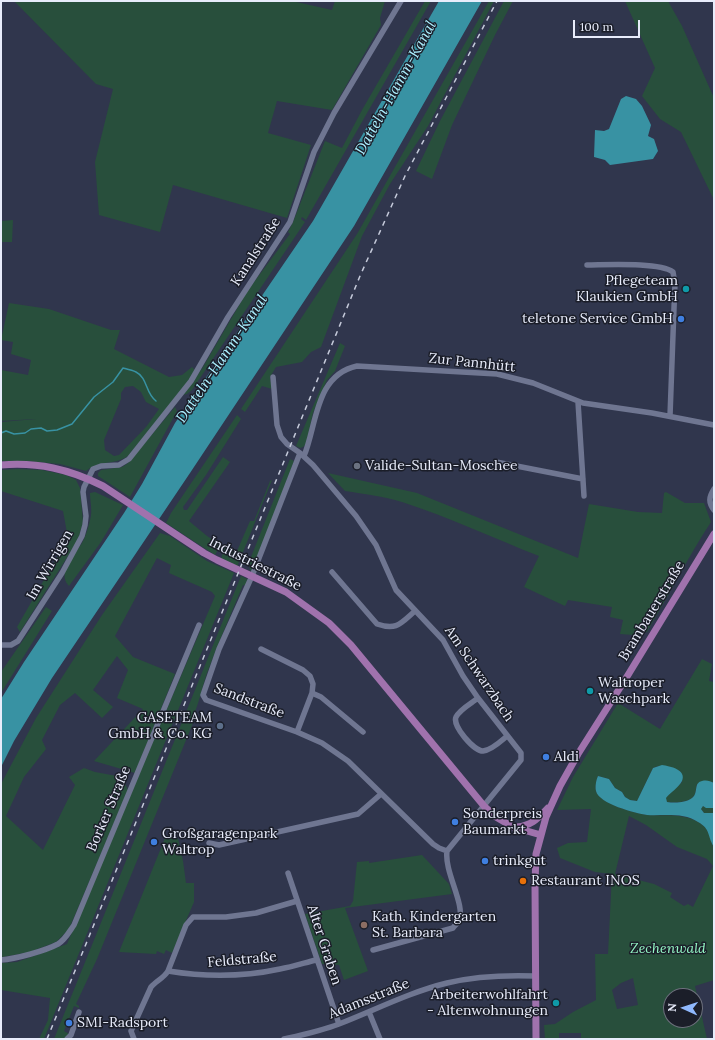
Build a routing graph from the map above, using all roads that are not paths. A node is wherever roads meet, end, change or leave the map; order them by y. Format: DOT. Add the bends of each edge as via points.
graph roads {
  1 [pos="401,1"];
  2 [pos="588,265"];
  3 [pos="274,377"];
  4 [pos="578,402"];
  5 [pos="670,416"];
  6 [pos="714,425"];
  7 [pos="302,455"];
  8 [pos="496,462"];
  9 [pos="1,466"];
  10 [pos="88,478"];
  11 [pos="583,479"];
  12 [pos="714,489"];
  13 [pos="584,496"];
  14 [pos="714,510"];
  15 [pos="714,534"];
  16 [pos="332,572"];
  17 [pos="252,576"];
  18 [pos="414,611"];
  19 [pos="198,625"];
  20 [pos="1,645"];
  21 [pos="261,649"];
  22 [pos="312,693"];
  23 [pos="478,698"];
  24 [pos="297,732"];
  25 [pos="363,732"];
  26 [pos="507,736"];
  27 [pos="381,794"];
  28 [pos="551,805"];
  29 [pos="484,806"];
  30 [pos="513,827"];
  31 [pos="541,835"];
  32 [pos="209,843"];
  33 [pos="447,851"];
  34 [pos="288,872"];
  35 [pos="297,901"];
  36 [pos="373,950"];
  37 [pos="1,960"];
  38 [pos="316,960"];
  39 [pos="168,972"];
  40 [pos="535,976"];
  41 [pos="79,1012"];
  42 [pos="369,1012"];
  43 [pos="339,1024"];
  44 [pos="67,1039"];
  45 [pos="134,1039"];
  46 [pos="284,1039"];
  47 [pos="380,1039"];
  48 [pos="536,1039"];
  1 -- 10 [label="street, Kanalstraße" via="314,152 290,222 228,317 191,380 129,459 119,465 97,467"];
  2 -- 5 [label="street" via="637,265 664,268 673,272"];
  3 -- 7 [label="street, Am Schwarzbach" via="279,432 287,444"];
  4 -- 5 [label="street, Zur Pannhütt"];
  4 -- 7 [label="street, Zur Pannhütt" via="534,383 497,374 362,366 350,368 331,380"];
  4 -- 11 [label="street"];
  5 -- 6 [label="street, Zur Pannhütt"];
  7 -- 17 [label="street, Sandstraße"];
  7 -- 18 [label="street, Am Schwarzbach" via="356,516 376,545 396,590"];
  8 -- 11 [label="street"];
  9 -- 10 [label="main road, Industriestraße" via="51,467"];
  10 -- 17 [label="main road, Industriestraße" via="204,553"];
  10 -- 20 [label="street, Im Wirrigen" via="83,492 86,516 80,540 18,641 11,645"];
  11 -- 13 [label="street"];
  12 -- 14 [label="street" via="710,497"];
  15 -- 28 [label="main road, Brambauerstraße" via="582,748"];
  16 -- 18 [label="street" via="377,624 387,628 398,625"];
  17 -- 24 [label="street, Sandstraße" via="219,650 203,695 206,700"];
  17 -- 29 [label="main road, Industriestraße" via="286,592 329,623 351,645"];
  18 -- 23 [label="street, Am Schwarzbach" via="443,640"];
  19 -- 37 [label="street, Borker Straße" via="74,925 58,944"];
  21 -- 22 [label="street" via="310,676 313,684"];
  22 -- 24 [label="street"];
  22 -- 25 [label="street"];
  23 -- 26 [label="street, Am Schwarzbach"];
  23 -- 26 [label="street" via="458,715 457,727 473,747 484,751"];
  24 -- 27 [label="street, Sandstraße" via="322,743 348,761"];
  26 -- 29 [label="street, Am Schwarzbach" via="522,758"];
  27 -- 32 [label="street" via="358,814 219,845"];
  27 -- 33 [label="street, Sandstraße" via="433,844"];
  28 -- 30 [label="main road, Brambauerstraße" via="533,823"];
  28 -- 31 [label="main road, Brambauerstraße"];
  29 -- 30 [label="main road, Industriestraße"];
  29 -- 33 [label="street"];
  30 -- 31 [label="main road, Industriestraße"];
  31 -- 40 [label="main road, Brambauerstraße" via="536,854"];
  33 -- 36 [label="street" via="451,880 461,910 459,921 453,928"];
  34 -- 35 [label="street, Alter Graben"];
  35 -- 38 [label="street, Alter Graben"];
  35 -- 39 [label="street" via="256,913 226,917 193,917 186,925"];
  38 -- 39 [label="street, Feldstraße" via="279,970 234,975"];
  38 -- 43 [label="street, Alter Graben"];
  39 -- 45 [label="street" via="151,987 131,1031"];
  40 -- 42 [label="street, Adamsstraße" via="489,977 447,983"];
  40 -- 48 [label="main road, Brambauerstraße"];
  41 -- 44 [label="street" via="71,1035"];
  42 -- 43 [label="street, Adamsstraße"];
  42 -- 47 [label="street"];
  43 -- 46 [label="street, Adamsstraße"];
}
